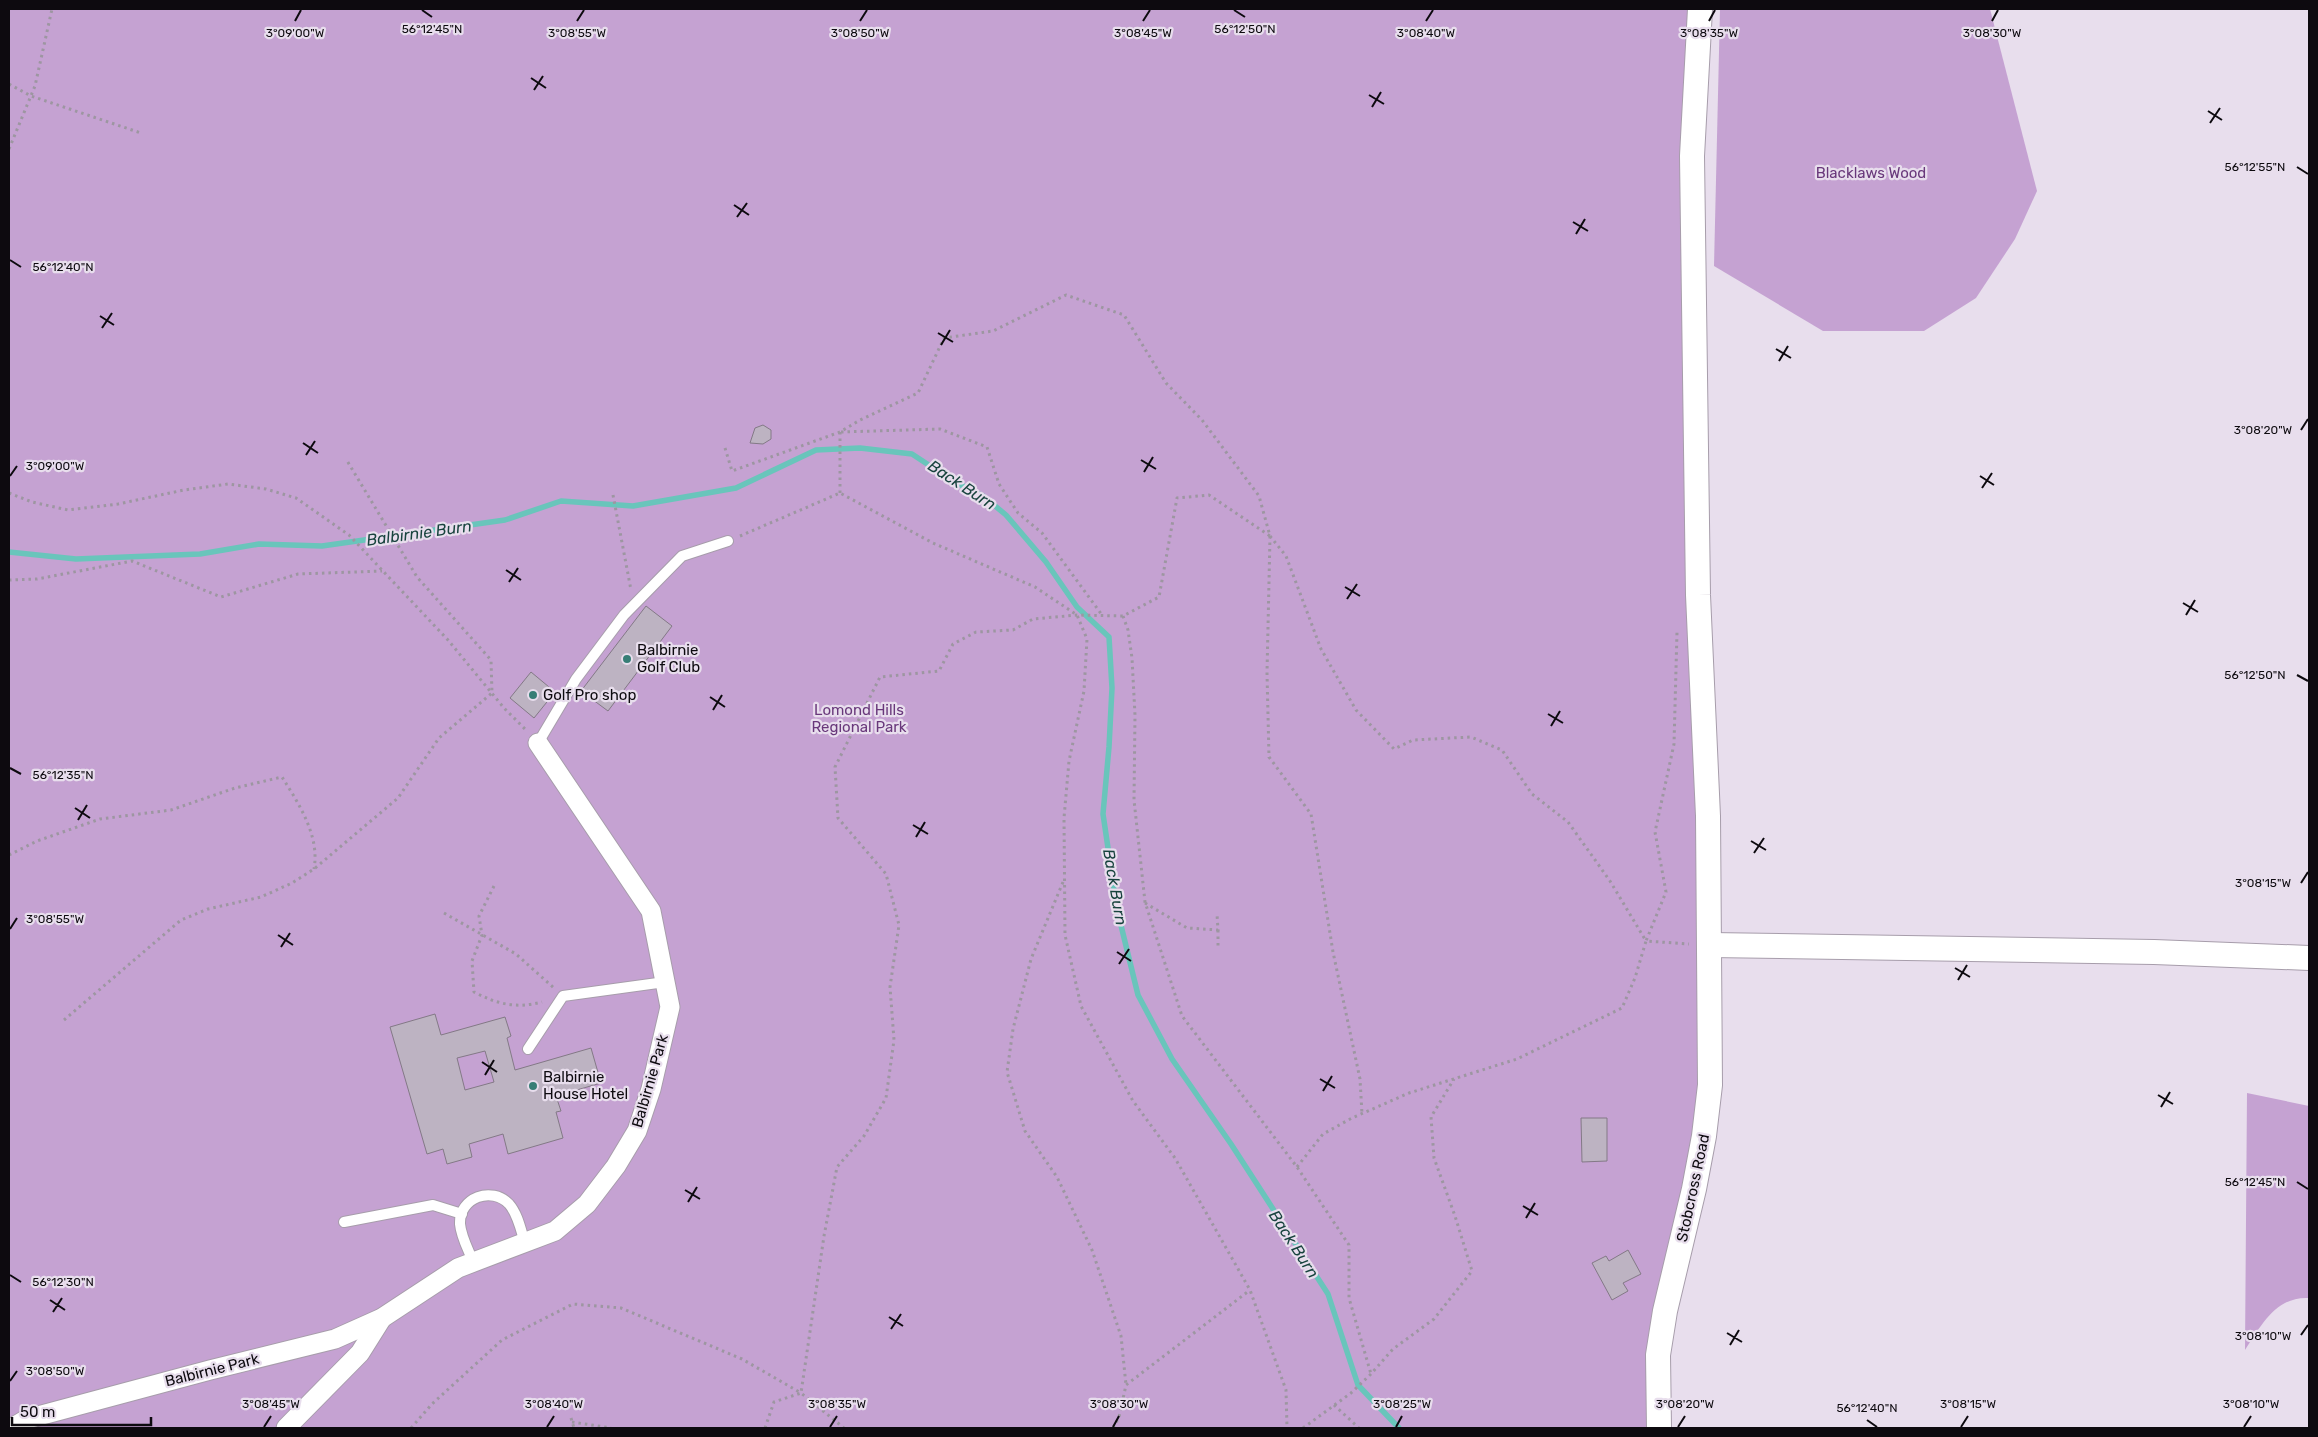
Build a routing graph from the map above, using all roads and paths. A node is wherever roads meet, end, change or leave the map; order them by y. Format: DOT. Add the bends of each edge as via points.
graph roads {
  1 [pos="52,9"];
  2 [pos="1700,9"];
  3 [pos="9,84"];
  4 [pos="31,96"];
  5 [pos="141,133"];
  6 [pos="9,148"];
  7 [pos="840,432"];
  8 [pos="725,448"];
  9 [pos="346,459"];
  10 [pos="9,493"];
  11 [pos="840,493"];
  12 [pos="613,495"];
  13 [pos="1270,536"];
  14 [pos="728,541"];
  15 [pos="382,571"];
  16 [pos="9,580"];
  17 [pos="634,604"];
  18 [pos="1078,615"];
  19 [pos="1102,615"];
  20 [pos="1123,616"];
  21 [pos="1677,630"];
  22 [pos="492,694"];
  23 [pos="538,743"];
  24 [pos="9,855"];
  25 [pos="314,869"];
  26 [pos="1064,880"];
  27 [pos="494,886"];
  28 [pos="1145,902"];
  29 [pos="444,913"];
  30 [pos="1218,914"];
  31 [pos="1218,930"];
  32 [pos="482,934"];
  33 [pos="1646,941"];
  34 [pos="1710,945"];
  35 [pos="1218,948"];
  36 [pos="2309,958"];
  37 [pos="665,982"];
  38 [pos="563,996"];
  39 [pos="64,1020"];
  40 [pos="528,1049"];
  41 [pos="1454,1079"];
  42 [pos="1362,1114"];
  43 [pos="1297,1167"];
  44 [pos="462,1214"];
  45 [pos="344,1222"];
  46 [pos="525,1243"];
  47 [pos="474,1264"];
  48 [pos="1250,1290"];
  49 [pos="382,1318"];
  50 [pos="1371,1374"];
  51 [pos="1126,1385"];
  52 [pos="801,1393"];
  53 [pos="1334,1405"];
  54 [pos="571,1418"];
  55 [pos="572,1422"];
  56 [pos="12,1428"];
  57 [pos="286,1428"];
  58 [pos="411,1428"];
  59 [pos="574,1428"];
  60 [pos="611,1428"];
  61 [pos="765,1428"];
  62 [pos="844,1428"];
  63 [pos="1113,1428"];
  64 [pos="1287,1428"];
  65 [pos="1303,1428"];
  66 [pos="1359,1428"];
  67 [pos="1659,1428"];
  1 -- 4 [label="path"];
  2 -- 34 [label="street, Stobcross Road" via="1692,156 1698,595"];
  3 -- 4 [label="path"];
  4 -- 5 [label="path"];
  4 -- 6 [label="path"];
  7 -- 8 [label="path" via="732,471"];
  7 -- 11 [label="path"];
  7 -- 13 [label="path" via="918,393 944,338 993,331 1066,295 1124,315 1166,384 1202,420 1259,496"];
  7 -- 19 [label="path" via="940,429 987,447 998,484 1018,513 1042,532"];
  9 -- 22 [label="path" via="417,577 492,660"];
  10 -- 15 [label="path" via="68,510 228,484 266,489 296,498 334,522"];
  11 -- 14 [label="path"];
  11 -- 18 [label="path" via="933,543 1035,588"];
  12 -- 17 [label="path"];
  13 -- 20 [label="path" via="1209,494 1177,498 1159,596"];
  13 -- 33 [label="path" via="1286,556 1321,649 1356,710 1394,748 1413,740 1471,737 1502,750 1532,794 1568,822 1610,881"];
  13 -- 42 [label="path" via="1268,757 1311,814 1333,952 1360,1080"];
  14 -- 17 [label="lane" via="682,556"];
  15 -- 16 [label="path" via="298,574 221,597 132,561 37,579"];
  15 -- 22 [label="path" via="448,640"];
  17 -- 23 [label="lane" via="576,679"];
  18 -- 19 [label="path"];
  18 -- 26 [label="path" via="1087,639 1085,682 1069,761 1064,818"];
  18 -- 52 [label="path" via="1034,619 1013,630 976,632 953,644 939,671 880,677 835,767 838,818 886,874 899,925 890,987 894,1040 886,1098 864,1136 837,1167"];
  19 -- 20 [label="path"];
  20 -- 28 [label="path" via="1132,658 1134,800"];
  21 -- 33 [label="path" via="1674,744 1655,832 1666,892"];
  22 -- 23 [label="path"];
  22 -- 25 [label="path" via="439,738 398,798"];
  23 -- 37 [label="street, Balbirnie Park" via="651,911"];
  24 -- 25 [label="path" via="37,841 100,819 172,810 235,788 282,777 304,813 316,856"];
  25 -- 39 [label="path" via="261,897 208,909 181,920"];
  26 -- 48 [label="path" via="1065,935 1081,1006 1132,1101 1175,1158"];
  26 -- 51 [label="path" via="1031,959 1013,1029 1007,1072 1025,1131 1056,1177 1092,1250 1121,1336"];
  27 -- 32 [label="path" via="479,916"];
  28 -- 31 [label="path" via="1187,928"];
  28 -- 43 [label="path" via="1182,1016"];
  29 -- 32 [label="path"];
  30 -- 31 [label="path"];
  31 -- 35 [label="path"];
  32 -- 38 [label="path" via="516,954"];
  32 -- 38 [label="path" via="472,961 474,992 494,1002 527,1006"];
  33 -- 34 [label="path"];
  33 -- 41 [label="path" via="1622,1008 1517,1059"];
  34 -- 36 [label="street" via="2154,952"];
  34 -- 67 [label="street, Stobcross Road" via="1710,1085 1694,1189 1665,1312 1657,1397"];
  37 -- 38 [label="lane"];
  37 -- 46 [label="street, Balbirnie Park" via="670,1007 651,1089 637,1131 587,1204 554,1231"];
  38 -- 40 [label="lane"];
  41 -- 42 [label="path" via="1409,1093"];
  41 -- 50 [label="path" via="1431,1116 1434,1158 1472,1271 1434,1319 1393,1348"];
  42 -- 43 [label="path" via="1323,1134"];
  43 -- 50 [label="path" via="1350,1245 1349,1298"];
  44 -- 45 [label="lane" via="433,1205"];
  44 -- 46 [label="lane" via="474,1198 495,1195 504,1199 516,1214"];
  44 -- 47 [label="lane" via="462,1233"];
  46 -- 47 [label="street, Balbirnie Park"];
  47 -- 49 [label="street, Balbirnie Park" via="458,1268"];
  48 -- 51 [label="path"];
  48 -- 64 [label="path" via="1286,1390"];
  49 -- 56 [label="street, Balbirnie Park" via="335,1339 37,1417"];
  49 -- 57 [label="street, Balbirnie Park" via="360,1353"];
  50 -- 53 [label="path"];
  51 -- 63 [label="path" via="1119,1417"];
  52 -- 58 [label="path" via="742,1359 621,1308 573,1304 502,1340 432,1404"];
  52 -- 61 [label="path" via="774,1402"];
  52 -- 62 [label="path"];
  53 -- 65 [label="path"];
  53 -- 66 [label="path"];
  54 -- 55 [label="path"];
  55 -- 59 [label="path"];
  55 -- 60 [label="path"];
}
